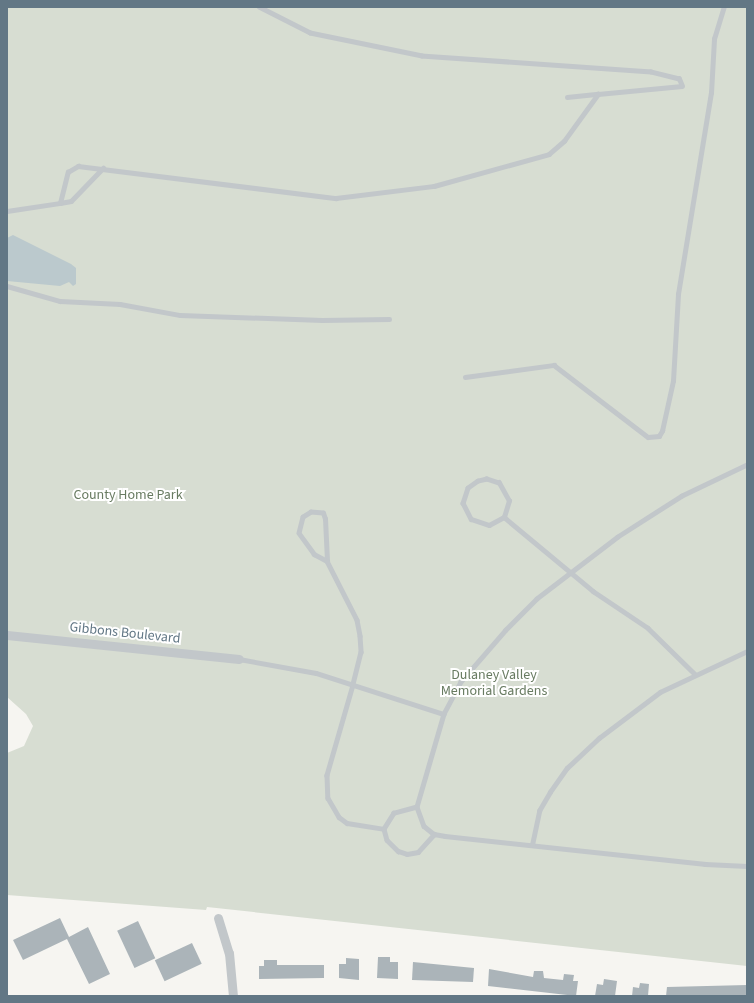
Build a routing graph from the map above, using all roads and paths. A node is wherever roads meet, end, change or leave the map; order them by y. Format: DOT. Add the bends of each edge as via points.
graph roads {
  1 [pos="259,7"];
  2 [pos="724,7"];
  3 [pos="598,94"];
  4 [pos="567,97"];
  5 [pos="103,168"];
  6 [pos="60,203"];
  7 [pos="7,211"];
  8 [pos="7,286"];
  9 [pos="389,320"];
  10 [pos="465,377"];
  11 [pos="747,465"];
  12 [pos="504,517"];
  13 [pos="327,561"];
  14 [pos="569,572"];
  15 [pos="7,634"];
  16 [pos="747,651"];
  17 [pos="239,659"];
  18 [pos="696,674"];
  19 [pos="354,685"];
  20 [pos="444,714"];
  21 [pos="417,807"];
  22 [pos="384,829"];
  23 [pos="434,834"];
  24 [pos="532,845"];
  25 [pos="747,866"];
  26 [pos="218,918"];
  27 [pos="233,996"];
  1 -- 3 [label="lane" via="310,33 422,56 651,72 671,76 682,83 677,89"];
  2 -- 10 [label="lane" via="714,39 711,93 678,294 673,381 662,431 658,436 648,436 554,365"];
  3 -- 4 [label="lane"];
  3 -- 5 [label="lane" via="564,141 549,154 472,178 389,193 336,198"];
  5 -- 6 [label="lane" via="71,201"];
  5 -- 6 [label="lane" via="72,168"];
  6 -- 7 [label="lane"];
  8 -- 9 [label="lane" via="60,301 120,304 197,316"];
  11 -- 14 [label="lane" via="657,511"];
  12 -- 12 [label="lane" via="489,525 471,519 463,503 468,488 478,481 487,479 499,483 509,501"];
  12 -- 14 [label="lane"];
  13 -- 13 [label="lane" via="314,554 299,534 303,517 311,512 323,513 325,519"];
  13 -- 19 [label="lane" via="357,620 361,652"];
  14 -- 18 [label="lane" via="648,628"];
  14 -- 20 [label="lane" via="537,599 477,662 461,682"];
  15 -- 17 [label="street, Gibbons Boulevard"];
  16 -- 18 [label="lane"];
  17 -- 19 [label="lane" via="316,673"];
  18 -- 24 [label="lane" via="630,711 567,768 539,811"];
  19 -- 20 [label="lane"];
  19 -- 22 [label="lane" via="327,775 327,793 332,808 347,823"];
  20 -- 21 [label="lane"];
  21 -- 22 [label="lane" via="394,813"];
  21 -- 23 [label="lane" via="424,826"];
  22 -- 23 [label="lane" via="391,846 407,854 418,852"];
  23 -- 24 [label="lane"];
  24 -- 25 [label="lane" via="705,864"];
  26 -- 27 [label="street" via="229,953"];
}
